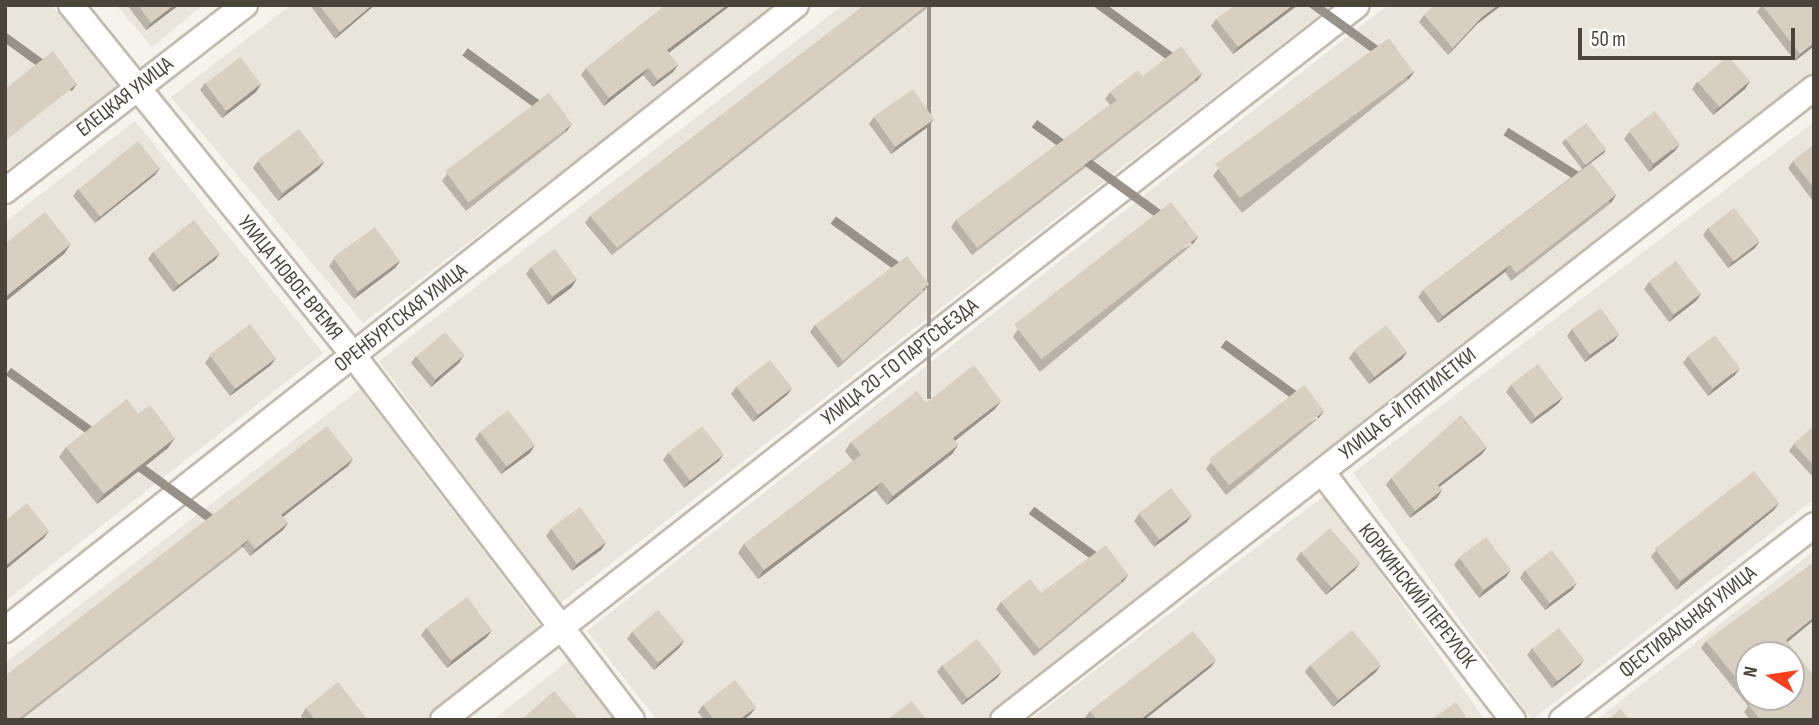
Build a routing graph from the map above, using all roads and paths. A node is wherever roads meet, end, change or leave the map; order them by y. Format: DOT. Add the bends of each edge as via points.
graph roads {
  1 [pos="71,5"];
  2 [pos="245,5"];
  3 [pos="796,5"];
  4 [pos="1357,5"];
  5 [pos="135,88"];
  6 [pos="1814,88"];
  7 [pos="5,191"];
  8 [pos="353,355"];
  9 [pos="1322,472"];
  10 [pos="1814,525"];
  11 [pos="561,626"];
  12 [pos="5,630"];
  13 [pos="443,720"];
  14 [pos="632,720"];
  15 [pos="1003,720"];
  16 [pos="1513,720"];
  17 [pos="1562,720"];
  1 -- 5 [label="street, УЛИЦА НОВОЕ ВРЕМЯ"];
  2 -- 5 [label="street, ЕЛЕЦКАЯ УЛИЦА"];
  3 -- 8 [label="street, ОРЕНБУРГСКАЯ УЛИЦА"];
  4 -- 11 [label="street, УЛИЦА 20-ГО ПАРТСЪЕЗДА"];
  5 -- 7 [label="street, ЕЛЕЦКАЯ УЛИЦА"];
  5 -- 8 [label="street, УЛИЦА НОВОЕ ВРЕМЯ"];
  6 -- 9 [label="street, УЛИЦА 6-Й ПЯТИЛЕТКИ"];
  8 -- 11 [label="street, УЛИЦА НОВОЕ ВРЕМЯ"];
  8 -- 12 [label="street, ОРЕНБУРГСКАЯ УЛИЦА"];
  9 -- 15 [label="street, УЛИЦА 6-Й ПЯТИЛЕТКИ"];
  9 -- 16 [label="street, КОРКИНСКИЙ ПЕРЕУЛОК"];
  10 -- 17 [label="street, ФЕСТИВАЛЬНАЯ УЛИЦА"];
  11 -- 13 [label="street, УЛИЦА 20-ГО ПАРТСЪЕЗДА"];
  11 -- 14 [label="street, УЛИЦА НОВОЕ ВРЕМЯ"];
}
